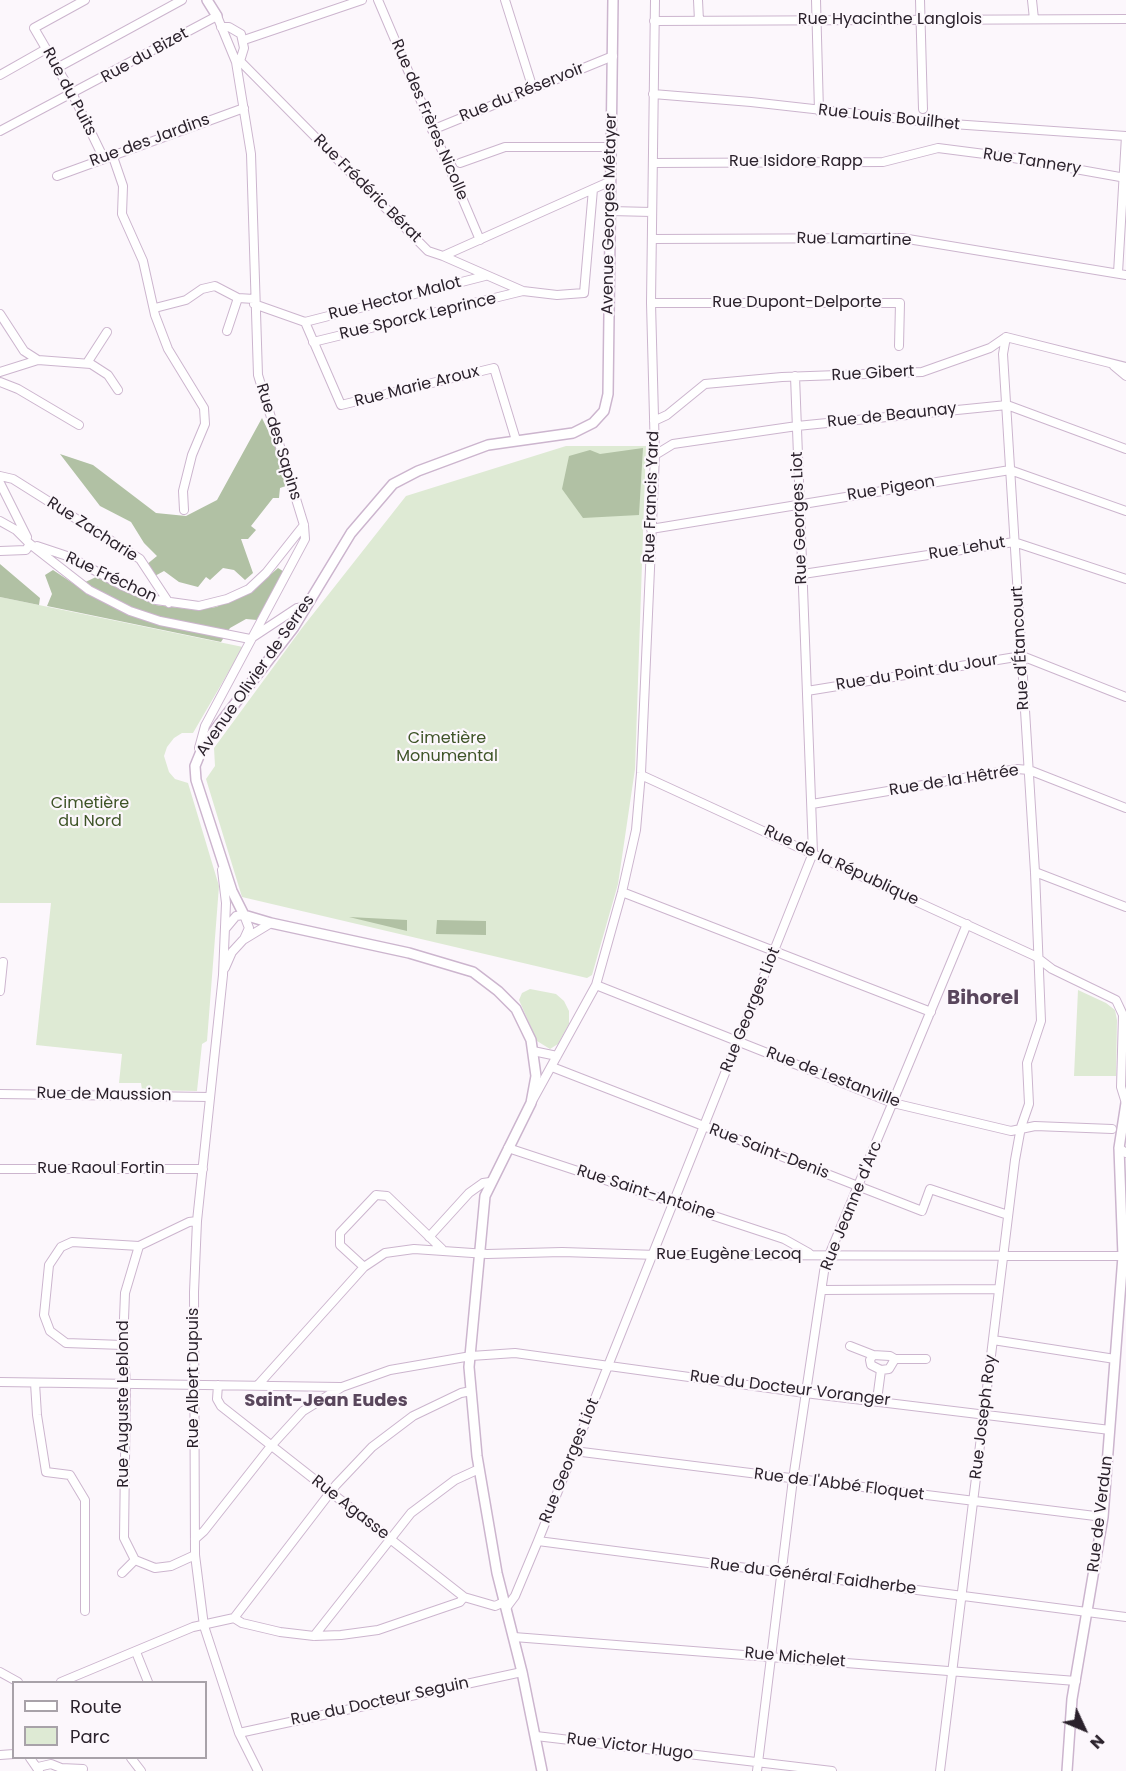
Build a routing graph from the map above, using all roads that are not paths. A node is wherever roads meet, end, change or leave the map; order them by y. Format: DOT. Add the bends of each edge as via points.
graph roads {
  1 [pos="85,0"];
  2 [pos="182,0"];
  3 [pos="207,0"];
  4 [pos="362,0"];
  5 [pos="378,0"];
  6 [pos="505,0"];
  7 [pos="613,0"];
  8 [pos="655,0"];
  9 [pos="698,0"];
  10 [pos="816,0"];
  11 [pos="920,0"];
  12 [pos="1032,0"];
  13 [pos="217,16"];
  14 [pos="1034,19"];
  15 [pos="1126,19"];
  16 [pos="818,20"];
  17 [pos="921,20"];
  18 [pos="654,21"];
  19 [pos="699,21"];
  20 [pos="221,27"];
  21 [pos="244,40"];
  22 [pos="46,49"];
  23 [pos="613,56"];
  24 [pos="238,61"];
  25 [pos="57,68"];
  26 [pos="0,75"];
  27 [pos="533,88"];
  28 [pos="653,93"];
  29 [pos="73,95"];
  30 [pos="244,108"];
  31 [pos="923,109"];
  32 [pos="819,111"];
  33 [pos="432,130"];
  34 [pos="0,131"];
  35 [pos="1126,136"];
  36 [pos="611,147"];
  37 [pos="938,148"];
  38 [pos="112,154"];
  39 [pos="103,157"];
  40 [pos="460,163"];
  41 [pos="653,163"];
  42 [pos="57,176"];
  43 [pos="1125,178"];
  44 [pos="611,181"];
  45 [pos="593,189"];
  46 [pos="610,211"];
  47 [pos="651,212"];
  48 [pos="652,239"];
  49 [pos="480,240"];
  50 [pos="443,256"];
  51 [pos="1122,274"];
  52 [pos="484,276"];
  53 [pos="523,291"];
  54 [pos="238,298"];
  55 [pos="254,302"];
  56 [pos="651,303"];
  57 [pos="155,308"];
  58 [pos="0,314"];
  59 [pos="304,322"];
  60 [pos="228,331"];
  61 [pos="106,332"];
  62 [pos="1006,337"];
  63 [pos="313,342"];
  64 [pos="899,346"];
  65 [pos="38,360"];
  66 [pos="87,363"];
  67 [pos="1113,365"];
  68 [pos="1126,367"];
  69 [pos="0,372"];
  70 [pos="795,376"];
  71 [pos="1126,376"];
  72 [pos="0,381"];
  73 [pos="118,390"];
  74 [pos="1006,405"];
  75 [pos="654,421"];
  76 [pos="592,423"];
  77 [pos="79,425"];
  78 [pos="797,426"];
  79 [pos="516,440"];
  80 [pos="1126,449"];
  81 [pos="655,455"];
  82 [pos="1011,470"];
  83 [pos="0,476"];
  84 [pos="0,483"];
  85 [pos="800,503"];
  86 [pos="184,510"];
  87 [pos="1126,511"];
  88 [pos="0,521"];
  89 [pos="304,525"];
  90 [pos="651,529"];
  91 [pos="1014,542"];
  92 [pos="30,544"];
  93 [pos="0,551"];
  94 [pos="803,574"];
  95 [pos="1126,579"];
  96 [pos="169,603"];
  97 [pos="305,607"];
  98 [pos="250,639"];
  99 [pos="1022,656"];
  100 [pos="807,691"];
  101 [pos="1126,697"];
  102 [pos="197,757"];
  103 [pos="1029,770"];
  104 [pos="641,775"];
  105 [pos="812,804"];
  106 [pos="1126,808"];
  107 [pos="813,853"];
  108 [pos="221,857"];
  109 [pos="1035,872"];
  110 [pos="622,892"];
  111 [pos="1126,907"];
  112 [pos="244,915"];
  113 [pos="271,923"];
  114 [pos="967,924"];
  115 [pos="224,932"];
  116 [pos="243,940"];
  117 [pos="775,951"];
  118 [pos="1040,958"];
  119 [pos="3,962"];
  120 [pos="223,975"];
  121 [pos="595,987"];
  122 [pos="0,991"];
  123 [pos="930,1012"];
  124 [pos="1125,1013"];
  125 [pos="739,1041"];
  126 [pos="533,1051"];
  127 [pos="557,1056"];
  128 [pos="1027,1063"];
  129 [pos="551,1069"];
  130 [pos="536,1074"];
  131 [pos="0,1094"];
  132 [pos="209,1097"];
  133 [pos="531,1103"];
  134 [pos="893,1103"];
  135 [pos="1126,1103"];
  136 [pos="705,1127"];
  137 [pos="1021,1127"];
  138 [pos="1112,1129"];
  139 [pos="508,1148"];
  140 [pos="1123,1151"];
  141 [pos="0,1169"];
  142 [pos="203,1169"];
  143 [pos="490,1182"];
  144 [pos="859,1187"];
  145 [pos="673,1203"];
  146 [pos="1008,1215"];
  147 [pos="198,1221"];
  148 [pos="429,1237"];
  149 [pos="784,1239"];
  150 [pos="139,1246"];
  151 [pos="442,1249"];
  152 [pos="480,1252"];
  153 [pos="811,1254"];
  154 [pos="831,1254"];
  155 [pos="653,1255"];
  156 [pos="784,1255"];
  157 [pos="1003,1255"];
  158 [pos="1125,1256"];
  159 [pos="364,1267"];
  160 [pos="999,1289"];
  161 [pos="822,1290"];
  162 [pos="993,1340"];
  163 [pos="123,1345"];
  164 [pos="850,1346"];
  165 [pos="873,1355"];
  166 [pos="471,1356"];
  167 [pos="894,1359"];
  168 [pos="926,1359"];
  169 [pos="1115,1359"];
  170 [pos="608,1366"];
  171 [pos="881,1370"];
  172 [pos="0,1382"];
  173 [pos="35,1383"];
  174 [pos="126,1383"];
  175 [pos="194,1385"];
  176 [pos="218,1385"];
  177 [pos="258,1385"];
  178 [pos="342,1387"];
  179 [pos="471,1391"];
  180 [pos="805,1393"];
  181 [pos="877,1400"];
  182 [pos="984,1414"];
  183 [pos="1110,1430"];
  184 [pos="271,1446"];
  185 [pos="574,1451"];
  186 [pos="480,1469"];
  187 [pos="793,1479"];
  188 [pos="330,1493"];
  189 [pos="974,1503"];
  190 [pos="1103,1517"];
  191 [pos="390,1538"];
  192 [pos="195,1539"];
  193 [pos="538,1540"];
  194 [pos="195,1556"];
  195 [pos="135,1560"];
  196 [pos="122,1573"];
  197 [pos="781,1573"];
  198 [pos="962,1596"];
  199 [pos="464,1597"];
  200 [pos="505,1605"];
  201 [pos="85,1611"];
  202 [pos="1087,1613"];
  203 [pos="1126,1617"];
  204 [pos="234,1618"];
  205 [pos="204,1626"];
  206 [pos="314,1636"];
  207 [pos="514,1637"];
  208 [pos="136,1652"];
  209 [pos="772,1656"];
  210 [pos="952,1671"];
  211 [pos="0,1672"];
  212 [pos="522,1672"];
  213 [pos="73,1680"];
  214 [pos="15,1681"];
  215 [pos="147,1681"];
  216 [pos="1076,1681"];
  217 [pos="239,1733"];
  218 [pos="536,1736"];
  219 [pos="758,1762"];
  220 [pos="38,1769"];
  221 [pos="83,1769"];
  222 [pos="258,1771"];
  223 [pos="542,1771"];
  224 [pos="757,1771"];
  225 [pos="832,1771"];
  226 [pos="939,1771"];
  227 [pos="1067,1771"];
  1 -- 22 [label="street, Rue du Puits" via="34,28"];
  2 -- 25 [label="street"];
  3 -- 13 [label="street, Rue des Sapins"];
  4 -- 21 [label="street"];
  5 -- 33 [label="street, Rue des Frères Nicolle"];
  6 -- 27 [label="street"];
  7 -- 23 [label="street, Avenue Georges Métayer"];
  8 -- 18 [label="street, Rue Francis Yard"];
  9 -- 19 [label="street"];
  10 -- 16 [label="street"];
  11 -- 17 [label="street"];
  12 -- 14 [label="street"];
  13 -- 20 [label="street, Rue des Sapins"];
  13 -- 29 [label="street, Rue du Bizet"];
  14 -- 15 [label="street, Rue Hyacinthe Langlois"];
  14 -- 17 [label="street, Rue Hyacinthe Langlois"];
  16 -- 17 [label="street, Rue Hyacinthe Langlois"];
  16 -- 19 [label="street, Rue Hyacinthe Langlois"];
  16 -- 32 [label="street"];
  17 -- 31 [label="street"];
  18 -- 19 [label="street, Rue Hyacinthe Langlois"];
  18 -- 28 [label="street, Rue Francis Yard"];
  20 -- 21 [label="street" via="236,30"];
  20 -- 24 [label="street, Rue des Sapins"];
  21 -- 24 [label="street"];
  22 -- 25 [label="street, Rue du Puits"];
  22 -- 26 [label="street"];
  23 -- 27 [label="street, Rue du Réservoir"];
  23 -- 36 [label="street, Avenue Georges Métayer"];
  24 -- 30 [label="street, Rue des Sapins"];
  24 -- 50 [label="street, Rue Frédéric Bérat" via="428,251"];
  25 -- 29 [label="street, Rue du Puits"];
  27 -- 33 [label="street, Rue du Réservoir"];
  28 -- 32 [label="street, Rue Louis Bouilhet"];
  28 -- 41 [label="street, Rue Francis Yard"];
  29 -- 34 [label="street, Rue du Bizet"];
  29 -- 39 [label="street, Rue du Puits"];
  30 -- 38 [label="street, Rue des Jardins"];
  30 -- 55 [label="street, Rue des Sapins" via="251,154"];
  32 -- 35 [label="street, Rue Louis Bouilhet"];
  33 -- 49 [label="street, Rue des Frères Nicolle"];
  35 -- 43 [label="street"];
  36 -- 40 [label="street" via="505,147"];
  36 -- 44 [label="street, Avenue Georges Métayer"];
  37 -- 41 [label="street, Rue Isidore Rapp" via="884,162"];
  37 -- 43 [label="street, Rue Tannery"];
  38 -- 39 [label="street, Rue des Jardins"];
  38 -- 57 [label="street" via="123,186 122,214 142,261"];
  39 -- 42 [label="street, Rue des Jardins"];
  41 -- 47 [label="street, Rue Francis Yard"];
  43 -- 51 [label="street"];
  44 -- 45 [label="street"];
  44 -- 46 [label="street, Avenue Georges Métayer"];
  45 -- 49 [label="street"];
  45 -- 53 [label="street" via="584,293 557,296"];
  46 -- 47 [label="street"];
  46 -- 76 [label="street, Avenue Georges Métayer" via="608,394 604,411"];
  47 -- 48 [label="street, Rue Francis Yard"];
  48 -- 51 [label="street, Rue Lamartine" via="902,238"];
  48 -- 56 [label="street, Rue Francis Yard"];
  49 -- 50 [label="street"];
  50 -- 52 [label="street, Rue Frédéric Bérat"];
  52 -- 53 [label="street, Rue Frédéric Bérat"];
  52 -- 59 [label="street, Rue Hector Malot"];
  53 -- 63 [label="street, Rue Sporck Leprince"];
  54 -- 55 [label="street"];
  54 -- 57 [label="street" via="215,286 186,300"];
  54 -- 60 [label="street"];
  55 -- 59 [label="street"];
  55 -- 89 [label="street, Rue des Sapins" via="258,375"];
  56 -- 64 [label="street, Rue Dupont-Delporte" via="900,303"];
  56 -- 75 [label="street, Rue Francis Yard"];
  57 -- 86 [label="street" via="168,349 204,408 205,424 183,491"];
  58 -- 65 [label="street" via="24,351"];
  59 -- 63 [label="street, Rue Marie Aroux"];
  61 -- 66 [label="street"];
  62 -- 67 [label="street"];
  62 -- 70 [label="street, Rue Gibert" via="990,348 922,372"];
  62 -- 74 [label="street, Rue d'Étancourt"];
  63 -- 79 [label="street, Rue Marie Aroux" via="341,405 494,368"];
  65 -- 66 [label="street"];
  65 -- 69 [label="street"];
  66 -- 73 [label="street" via="108,375"];
  67 -- 68 [label="street"];
  67 -- 71 [label="street"];
  70 -- 75 [label="street, Rue Gibert" via="705,384"];
  70 -- 78 [label="street, Rue Georges Liot"];
  72 -- 77 [label="street"];
  74 -- 78 [label="street, Rue de Beaunay"];
  74 -- 80 [label="street, Rue de Beaunay"];
  74 -- 82 [label="street, Rue d'Étancourt"];
  75 -- 81 [label="street, Rue Francis Yard"];
  76 -- 79 [label="street, Avenue Olivier de Serres" via="573,433"];
  78 -- 81 [label="street, Rue de Beaunay" via="673,444"];
  78 -- 85 [label="street, Rue Georges Liot"];
  79 -- 97 [label="street, Avenue Olivier de Serres" via="465,452 393,484 351,533"];
  81 -- 90 [label="street, Rue Francis Yard"];
  82 -- 85 [label="street, Rue Pigeon"];
  82 -- 87 [label="street, Rue Pigeon"];
  82 -- 91 [label="street, Rue d'Étancourt"];
  83 -- 96 [label="street, Rue Zacharie" via="13,479 140,559"];
  84 -- 92 [label="street"];
  85 -- 90 [label="street, Rue Pigeon"];
  85 -- 94 [label="street, Rue Georges Liot"];
  88 -- 92 [label="street"];
  89 -- 96 [label="street, Rue Fréchon" via="249,589 199,606"];
  89 -- 98 [label="street, Rue des Sapins" via="305,539"];
  90 -- 104 [label="street, Rue Francis Yard"];
  91 -- 94 [label="street, Rue Lehut"];
  91 -- 95 [label="street, Rue Lehut"];
  91 -- 99 [label="street, Rue d'Étancourt"];
  92 -- 93 [label="street" via="26,550"];
  92 -- 96 [label="street, Rue Fréchon" via="70,557 142,595"];
  92 -- 98 [label="street" via="89,590 130,611"];
  94 -- 100 [label="street, Rue Georges Liot"];
  97 -- 98 [label="street" via="297,608"];
  97 -- 102 [label="street, Avenue Olivier de Serres" via="271,660 213,731"];
  98 -- 102 [label="street, Rue des Sapins" via="205,726"];
  99 -- 100 [label="street, Rue du Point du Jour"];
  99 -- 101 [label="street"];
  99 -- 103 [label="street, Rue d'Étancourt"];
  100 -- 105 [label="street, Rue Georges Liot"];
  102 -- 108 [label="street, Avenue Olivier de Serres" via="196,780"];
  103 -- 105 [label="street, Rue de la Hêtrée"];
  103 -- 106 [label="street, Rue de la Hêtrée"];
  103 -- 109 [label="street, Rue d'Étancourt"];
  104 -- 107 [label="street, Rue de la République"];
  104 -- 110 [label="street, Rue Francis Yard" via="636,830"];
  105 -- 107 [label="street, Rue Georges Liot"];
  107 -- 114 [label="street, Rue de la République"];
  107 -- 117 [label="street, Rue Georges Liot"];
  108 -- 112 [label="street, Avenue Olivier de Serres" via="237,906"];
  108 -- 115 [label="street, Rue Albert Dupuis" via="226,903"];
  109 -- 111 [label="street"];
  109 -- 118 [label="street, Rue d'Étancourt"];
  110 -- 117 [label="street"];
  110 -- 121 [label="street, Rue Francis Yard"];
  112 -- 113 [label="street"];
  112 -- 115 [label="street" via="231,920"];
  112 -- 116 [label="street" via="249,928"];
  113 -- 116 [label="street, Rue Albert Dupuis"];
  113 -- 126 [label="street" via="409,953 473,972 516,1009"];
  114 -- 118 [label="street, Rue de la République"];
  114 -- 123 [label="street, Rue Jeanne d'Arc"];
  115 -- 120 [label="street, Rue Albert Dupuis"];
  116 -- 120 [label="street, Rue Albert Dupuis" via="232,952"];
  117 -- 123 [label="street"];
  117 -- 125 [label="street, Rue Georges Liot"];
  118 -- 124 [label="street, Rue de la République" via="1052,969 1116,1000"];
  118 -- 128 [label="street, Rue d'Étancourt" via="1041,1021"];
  119 -- 122 [label="street"];
  120 -- 132 [label="street, Rue Albert Dupuis"];
  121 -- 125 [label="street, Rue de Lestanville"];
  121 -- 127 [label="street, Rue Francis Yard"];
  123 -- 134 [label="street, Rue Jeanne d'Arc"];
  124 -- 135 [label="street" via="1121,1087"];
  125 -- 134 [label="street, Rue de Lestanville"];
  125 -- 136 [label="street, Rue Georges Liot"];
  126 -- 127 [label="street"];
  126 -- 130 [label="street"];
  127 -- 129 [label="street, Rue Francis Yard"];
  128 -- 137 [label="street, Rue Joseph Roy" via="1029,1104"];
  129 -- 130 [label="street"];
  129 -- 133 [label="street, Rue Francis Yard"];
  129 -- 136 [label="street, Rue Saint-Denis"];
  130 -- 133 [label="street"];
  131 -- 132 [label="street, Rue de Maussion"];
  132 -- 142 [label="street, Rue Albert Dupuis"];
  133 -- 139 [label="street"];
  134 -- 137 [label="street, Rue de Lestanville" via="1011,1131"];
  134 -- 144 [label="street, Rue Jeanne d'Arc"];
  135 -- 140 [label="street, Rue de Verdun"];
  136 -- 144 [label="street, Rue Saint-Denis"];
  136 -- 145 [label="street, Rue Georges Liot"];
  137 -- 138 [label="street, Rue de Lestanville"];
  137 -- 146 [label="street, Rue Joseph Roy"];
  139 -- 143 [label="street"];
  139 -- 145 [label="street, Rue Saint-Antoine"];
  140 -- 158 [label="street, Rue de Verdun"];
  141 -- 142 [label="street, Rue Raoul Fortin"];
  142 -- 147 [label="street, Rue Albert Dupuis"];
  143 -- 148 [label="street" via="469,1193"];
  143 -- 152 [label="street"];
  144 -- 146 [label="street, Rue Saint-Denis" via="922,1211 930,1189"];
  144 -- 154 [label="street, Rue Jeanne d'Arc"];
  145 -- 149 [label="street, Rue Saint-Antoine"];
  145 -- 155 [label="street, Rue Georges Liot"];
  146 -- 157 [label="street, Rue Joseph Roy"];
  147 -- 150 [label="street"];
  147 -- 175 [label="street, Rue Albert Dupuis"];
  148 -- 151 [label="street"];
  148 -- 159 [label="street" via="387,1196 376,1195 340,1233 340,1245"];
  149 -- 153 [label="street, Rue Saint-Antoine"];
  149 -- 156 [label="street"];
  150 -- 163 [label="street, Rue Auguste Leblond" via="125,1293"];
  150 -- 163 [label="street" via="72,1242 61,1247 49,1265 44,1315 50,1331 66,1343"];
  151 -- 152 [label="street, Rue Eugène Lecoq"];
  151 -- 159 [label="street, Rue Eugène Lecoq" via="385,1253"];
  152 -- 155 [label="street, Rue Eugène Lecoq"];
  152 -- 166 [label="street"];
  153 -- 154 [label="street, Rue Eugène Lecoq"];
  153 -- 156 [label="street, Rue Eugène Lecoq"];
  154 -- 157 [label="street, Rue Eugène Lecoq"];
  154 -- 161 [label="street, Rue Jeanne d'Arc" via="825,1265"];
  155 -- 156 [label="street, Rue Eugène Lecoq"];
  155 -- 170 [label="street, Rue Georges Liot"];
  157 -- 158 [label="street, Rue Eugène Lecoq"];
  157 -- 160 [label="street, Rue Joseph Roy"];
  158 -- 169 [label="street, Rue de Verdun"];
  159 -- 177 [label="street, Rue Eugène Lecoq"];
  160 -- 161 [label="street"];
  160 -- 162 [label="street, Rue Joseph Roy"];
  161 -- 180 [label="street, Rue Jeanne d'Arc"];
  162 -- 169 [label="street"];
  162 -- 182 [label="street, Rue Joseph Roy"];
  163 -- 174 [label="street, Rue Auguste Leblond"];
  164 -- 165 [label="street"];
  165 -- 167 [label="street"];
  165 -- 171 [label="street" via="871,1365"];
  166 -- 170 [label="street, Rue du Docteur Voranger" via="515,1353"];
  166 -- 178 [label="street, Rue du Docteur Voranger" via="390,1370"];
  166 -- 179 [label="street"];
  167 -- 168 [label="street"];
  167 -- 171 [label="street" via="889,1368"];
  169 -- 183 [label="street, Rue de Verdun"];
  170 -- 180 [label="street, Rue du Docteur Voranger"];
  170 -- 185 [label="street, Rue Georges Liot"];
  171 -- 181 [label="street"];
  172 -- 173 [label="street"];
  173 -- 174 [label="street"];
  173 -- 201 [label="street" via="46,1472 70,1475 85,1500"];
  174 -- 175 [label="street"];
  174 -- 195 [label="street, Rue Auguste Leblond" via="124,1538"];
  175 -- 176 [label="street"];
  175 -- 192 [label="street, Rue Albert Dupuis"];
  176 -- 177 [label="street"];
  176 -- 184 [label="street, Rue Agasse" via="217,1403"];
  177 -- 178 [label="street"];
  178 -- 184 [label="street" via="303,1411"];
  179 -- 186 [label="street"];
  179 -- 188 [label="street" via="437,1404 393,1430"];
  180 -- 181 [label="street, Rue du Docteur Voranger"];
  180 -- 187 [label="street, Rue Jeanne d'Arc"];
  181 -- 182 [label="street, Rue du Docteur Voranger"];
  182 -- 183 [label="street, Rue du Docteur Voranger"];
  182 -- 189 [label="street, Rue Joseph Roy"];
  183 -- 190 [label="street, Rue de Verdun"];
  184 -- 188 [label="street, Rue Agasse"];
  184 -- 192 [label="street"];
  185 -- 187 [label="street, Rue de l'Abbé Floquet"];
  185 -- 193 [label="street, Rue Georges Liot"];
  186 -- 191 [label="street" via="434,1494"];
  186 -- 200 [label="street"];
  187 -- 189 [label="street, Rue de l'Abbé Floquet"];
  187 -- 197 [label="street, Rue Jeanne d'Arc"];
  188 -- 191 [label="street, Rue Agasse"];
  188 -- 204 [label="street"];
  189 -- 190 [label="street, Rue de l'Abbé Floquet"];
  189 -- 198 [label="street, Rue Joseph Roy"];
  190 -- 202 [label="street, Rue de Verdun"];
  191 -- 199 [label="street, Rue Agasse"];
  191 -- 206 [label="street"];
  192 -- 194 [label="street, Rue Albert Dupuis"];
  193 -- 197 [label="street, Rue du Général Faidherbe"];
  193 -- 200 [label="street, Rue Georges Liot" via="515,1596"];
  194 -- 195 [label="street" via="155,1568"];
  194 -- 205 [label="street, Rue Albert Dupuis"];
  195 -- 196 [label="street"];
  197 -- 198 [label="street, Rue du Général Faidherbe"];
  197 -- 209 [label="street, Rue Jeanne d'Arc"];
  198 -- 202 [label="street, Rue du Général Faidherbe"];
  198 -- 210 [label="street, Rue Joseph Roy"];
  199 -- 200 [label="street, Rue Agasse"];
  199 -- 206 [label="street" via="460,1602 378,1630"];
  200 -- 207 [label="street"];
  202 -- 203 [label="street, Rue du Général Faidherbe"];
  202 -- 216 [label="street, Rue de Verdun"];
  204 -- 205 [label="street"];
  204 -- 206 [label="street" via="279,1632"];
  205 -- 208 [label="street"];
  205 -- 217 [label="street, Rue Albert Dupuis"];
  207 -- 209 [label="street, Rue Michelet"];
  207 -- 212 [label="street"];
  208 -- 213 [label="street"];
  208 -- 215 [label="street"];
  209 -- 210 [label="street, Rue Michelet"];
  209 -- 219 [label="street, Rue Jeanne d'Arc"];
  210 -- 216 [label="street, Rue Michelet"];
  210 -- 226 [label="street, Rue Joseph Roy"];
  211 -- 214 [label="street"];
  212 -- 217 [label="street, Rue du Docteur Seguin"];
  212 -- 218 [label="street"];
  216 -- 227 [label="street, Rue de Verdun"];
  217 -- 222 [label="street, Rue Albert Dupuis"];
  218 -- 219 [label="street, Rue Victor Hugo"];
  218 -- 223 [label="street"];
  219 -- 224 [label="street, Rue Jeanne d'Arc"];
  219 -- 225 [label="street, Rue Victor Hugo"];
  220 -- 221 [label="street" via="51,1764"];
}
